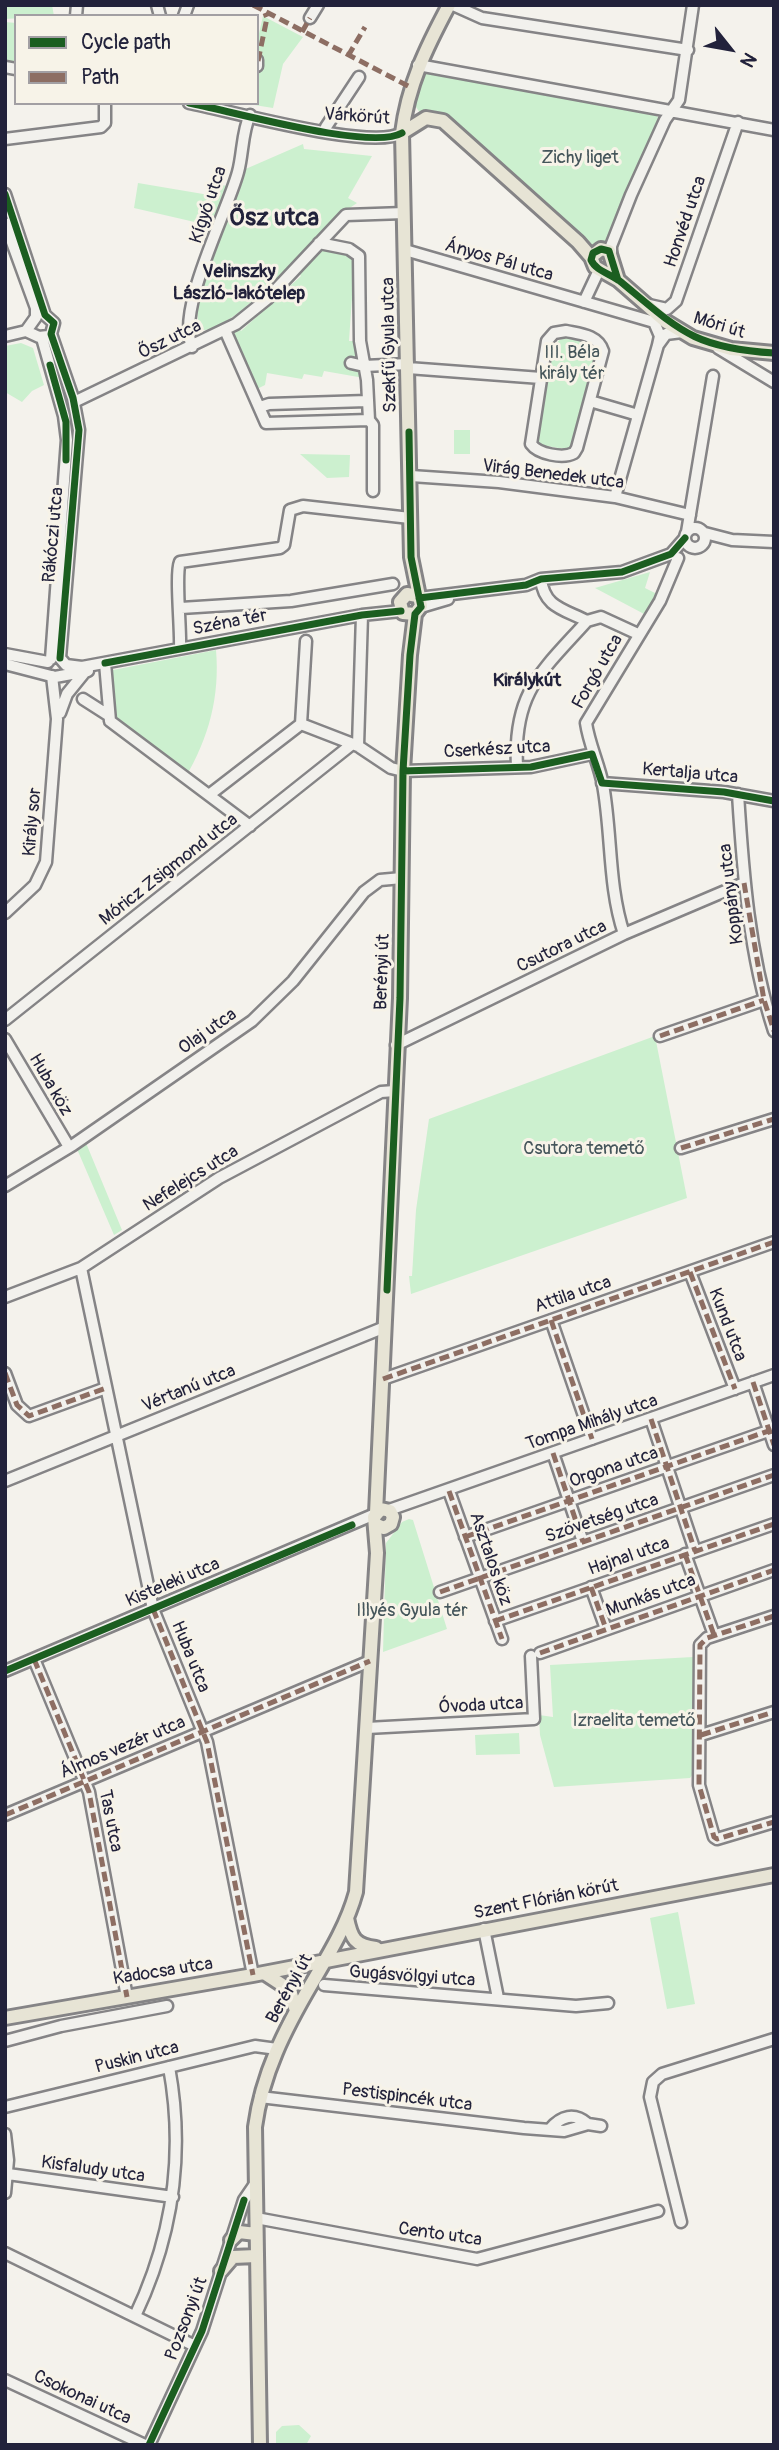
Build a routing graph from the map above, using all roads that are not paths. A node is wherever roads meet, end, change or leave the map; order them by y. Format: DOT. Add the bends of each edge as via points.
graph roads {
  1 [pos="318,5"];
  2 [pos="451,5"];
  3 [pos="693,5"];
  4 [pos="310,18"];
  5 [pos="688,50"];
  6 [pos="418,65"];
  7 [pos="359,76"];
  8 [pos="105,105"];
  9 [pos="206,105"];
  10 [pos="212,105"];
  11 [pos="250,110"];
  12 [pos="673,110"];
  13 [pos="738,122"];
  14 [pos="326,127"];
  15 [pos="774,130"];
  16 [pos="402,133"];
  17 [pos="5,139"];
  18 [pos="5,194"];
  19 [pos="404,213"];
  20 [pos="5,223"];
  21 [pos="319,243"];
  22 [pos="405,250"];
  23 [pos="602,259"];
  24 [pos="584,302"];
  25 [pos="646,304"];
  26 [pos="35,321"];
  27 [pos="225,330"];
  28 [pos="682,332"];
  29 [pos="5,336"];
  30 [pos="43,336"];
  31 [pos="712,344"];
  32 [pos="658,345"];
  33 [pos="192,347"];
  34 [pos="774,353"];
  35 [pos="351,363"];
  36 [pos="364,366"];
  37 [pos="408,366"];
  38 [pos="713,376"];
  39 [pos="541,378"];
  40 [pos="774,382"];
  41 [pos="368,401"];
  42 [pos="590,401"];
  43 [pos="74,402"];
  44 [pos="260,407"];
  45 [pos="638,415"];
  46 [pos="369,420"];
  47 [pos="411,476"];
  48 [pos="373,491"];
  49 [pos="615,497"];
  50 [pos="690,515"];
  51 [pos="410,519"];
  52 [pos="686,535"];
  53 [pos="702,535"];
  54 [pos="774,542"];
  55 [pos="692,548"];
  56 [pos="678,558"];
  57 [pos="643,564"];
  58 [pos="541,579"];
  59 [pos="393,583"];
  60 [pos="410,604"];
  61 [pos="181,608"];
  62 [pos="362,615"];
  63 [pos="587,621"];
  64 [pos="638,634"];
  65 [pos="306,641"];
  66 [pos="180,648"];
  67 [pos="5,654"];
  68 [pos="105,663"];
  69 [pos="5,664"];
  70 [pos="55,667"];
  71 [pos="84,673"];
  72 [pos="83,699"];
  73 [pos="108,715"];
  74 [pos="57,719"];
  75 [pos="301,724"];
  76 [pos="354,746"];
  77 [pos="592,754"];
  78 [pos="517,766"];
  79 [pos="403,771"];
  80 [pos="603,783"];
  81 [pos="738,794"];
  82 [pos="209,795"];
  83 [pos="774,801"];
  84 [pos="250,826"];
  85 [pos="402,878"];
  86 [pos="744,883"];
  87 [pos="5,913"];
  88 [pos="624,934"];
  89 [pos="764,1000"];
  90 [pos="5,1020"];
  91 [pos="774,1031"];
  92 [pos="660,1036"];
  93 [pos="5,1039"];
  94 [pos="397,1045"];
  95 [pos="395,1091"];
  96 [pos="774,1119"];
  97 [pos="69,1147"];
  98 [pos="681,1148"];
  99 [pos="5,1186"];
  100 [pos="774,1242"];
  101 [pos="81,1268"];
  102 [pos="690,1272"];
  103 [pos="5,1297"];
  104 [pos="551,1320"];
  105 [pos="385,1326"];
  106 [pos="5,1373"];
  107 [pos="774,1375"];
  108 [pos="383,1379"];
  109 [pos="753,1382"];
  110 [pos="106,1388"];
  111 [pos="735,1389"];
  112 [pos="651,1419"];
  113 [pos="771,1430"];
  114 [pos="117,1435"];
  115 [pos="592,1439"];
  116 [pos="774,1444"];
  117 [pos="553,1453"];
  118 [pos="667,1466"];
  119 [pos="774,1475"];
  120 [pos="5,1480"];
  121 [pos="449,1491"];
  122 [pos="569,1501"];
  123 [pos="681,1508"];
  124 [pos="383,1518"];
  125 [pos="774,1524"];
  126 [pos="465,1537"];
  127 [pos="583,1542"];
  128 [pos="690,1553"];
  129 [pos="774,1570"];
  130 [pos="479,1578"];
  131 [pos="591,1587"];
  132 [pos="440,1592"];
  133 [pos="699,1596"];
  134 [pos="153,1609"];
  135 [pos="774,1616"];
  136 [pos="495,1621"];
  137 [pos="606,1629"];
  138 [pos="713,1635"];
  139 [pos="502,1639"];
  140 [pos="536,1655"];
  141 [pos="34,1659"];
  142 [pos="370,1661"];
  143 [pos="5,1671"];
  144 [pos="774,1712"];
  145 [pos="367,1728"];
  146 [pos="203,1731"];
  147 [pos="701,1735"];
  148 [pos="86,1782"];
  149 [pos="5,1815"];
  150 [pos="774,1822"];
  151 [pos="774,1875"];
  152 [pos="347,1918"];
  153 [pos="484,1928"];
  154 [pos="387,1950"];
  155 [pos="326,1961"];
  156 [pos="258,1974"];
  157 [pos="324,1985"];
  158 [pos="127,1997"];
  159 [pos="498,1998"];
  160 [pos="608,2003"];
  161 [pos="167,2006"];
  162 [pos="296,2011"];
  163 [pos="5,2018"];
  164 [pos="774,2039"];
  165 [pos="5,2041"];
  166 [pos="277,2049"];
  167 [pos="169,2067"];
  168 [pos="260,2097"];
  169 [pos="5,2107"];
  170 [pos="601,2126"];
  171 [pos="5,2134"];
  172 [pos="8,2174"];
  173 [pos="255,2184"];
  174 [pos="5,2193"];
  175 [pos="173,2197"];
  176 [pos="658,2211"];
  177 [pos="256,2218"];
  178 [pos="681,2222"];
  179 [pos="256,2234"];
  180 [pos="231,2239"];
  181 [pos="5,2253"];
  182 [pos="256,2256"];
  183 [pos="221,2271"];
  184 [pos="135,2316"];
  185 [pos="195,2346"];
  186 [pos="5,2380"];
  187 [pos="147,2445"];
  188 [pos="260,2445"];
  1 -- 4 [label="street"];
  2 -- 5 [label="street" via="482,18"];
  2 -- 6 [label="main road, Szekfű Gyula utca"];
  3 -- 5 [label="street"];
  5 -- 12 [label="street"];
  6 -- 12 [label="street"];
  6 -- 16 [label="main road, Szekfű Gyula utca" via="408,92"];
  7 -- 14 [label="street"];
  8 -- 17 [label="street" via="106,123 101,127"];
  9 -- 11 [label="street, Várkörút"];
  10 -- 11 [label="street, Várkörút"];
  11 -- 14 [label="street, Várkörút"];
  11 -- 16 [label="street, Várkörút" via="342,134 391,139"];
  11 -- 33 [label="street, Kígyó utca" via="235,180 196,290 189,336"];
  12 -- 13 [label="street"];
  12 -- 23 [label="street"];
  13 -- 15 [label="street"];
  13 -- 25 [label="street, Honvéd utca" via="676,300 667,309"];
  14 -- 16 [label="street, Várkörút"];
  16 -- 19 [label="main road, Szekfű Gyula utca"];
  16 -- 23 [label="main road" via="426,118 443,121"];
  18 -- 26 [label="street, Rákóczi utca"];
  19 -- 21 [label="street, Ősz utca" via="346,215"];
  19 -- 22 [label="main road, Szekfű Gyula utca"];
  20 -- 26 [label="street, Rákóczi utca" via="36,308"];
  21 -- 27 [label="street, Ősz utca" via="256,309"];
  21 -- 36 [label="street" via="349,249 359,256"];
  22 -- 24 [label="street, Ányos Pál utca"];
  22 -- 37 [label="main road, Szekfű Gyula utca"];
  23 -- 24 [label="street"];
  23 -- 25 [label="main road, Móri út"];
  24 -- 32 [label="street, Ányos Pál utca" via="654,322 660,336"];
  25 -- 28 [label="main road, Móri út"];
  26 -- 29 [label="street"];
  26 -- 30 [label="street"];
  26 -- 30 [label="street, Rákóczi utca" via="54,323"];
  27 -- 33 [label="street, Ősz utca"];
  27 -- 44 [label="street"];
  28 -- 31 [label="main road, Móri út"];
  28 -- 32 [label="street" via="666,334"];
  30 -- 43 [label="street, Rákóczi utca"];
  30 -- 70 [label="street, Rákóczi utca" via="67,440"];
  31 -- 34 [label="main road, Móri út"];
  31 -- 40 [label="street"];
  32 -- 45 [label="street"];
  33 -- 43 [label="street, Ősz utca"];
  35 -- 36 [label="street"];
  36 -- 37 [label="street"];
  36 -- 41 [label="street"];
  37 -- 39 [label="street"];
  37 -- 47 [label="main road, Szekfű Gyula utca"];
  38 -- 50 [label="street"];
  39 -- 42 [label="street" via="547,341 554,332 591,337 603,351"];
  39 -- 42 [label="street" via="531,438 537,450 566,456 574,453"];
  41 -- 44 [label="street"];
  41 -- 46 [label="street"];
  42 -- 45 [label="street"];
  43 -- 70 [label="street, Rákóczi utca" via="79,438"];
  44 -- 46 [label="street" via="264,421 272,424"];
  45 -- 49 [label="street"];
  46 -- 48 [label="street" via="373,425"];
  47 -- 49 [label="street, Virág Benedek utca"];
  47 -- 51 [label="main road, Szekfű Gyula utca"];
  49 -- 50 [label="street, Virág Benedek utca"];
  50 -- 52 [label="street"];
  50 -- 53 [label="street"];
  51 -- 60 [label="main road, Szekfű Gyula utca"];
  51 -- 61 [label="street" via="303,506 290,510 280,548 180,562 176,572"];
  52 -- 53 [label="street"];
  52 -- 55 [label="street"];
  52 -- 57 [label="street" via="671,554"];
  53 -- 54 [label="street"];
  53 -- 55 [label="street"];
  55 -- 56 [label="street"];
  56 -- 57 [label="street"];
  56 -- 64 [label="street, Forgó utca" via="660,601"];
  57 -- 58 [label="street, Széna tér" via="622,572"];
  58 -- 60 [label="street, Széna tér"];
  58 -- 63 [label="street" via="548,601"];
  59 -- 61 [label="street" via="291,601"];
  60 -- 62 [label="street, Széna tér"];
  60 -- 79 [label="main road, Berényi út"];
  61 -- 66 [label="street"];
  62 -- 66 [label="street, Széna tér"];
  62 -- 76 [label="street"];
  63 -- 64 [label="street" via="601,617"];
  63 -- 78 [label="street" via="555,652 524,703 517,726"];
  64 -- 77 [label="street, Forgó utca" via="586,723"];
  65 -- 75 [label="street"];
  66 -- 68 [label="street, Széna tér"];
  67 -- 70 [label="street"];
  68 -- 70 [label="street, Széna tér"];
  68 -- 71 [label="street, Széna tér"];
  68 -- 73 [label="street"];
  69 -- 70 [label="street"];
  70 -- 71 [label="street, Széna tér"];
  70 -- 74 [label="street, Király sor"];
  71 -- 74 [label="street, Király sor" via="67,694"];
  72 -- 73 [label="street"];
  73 -- 82 [label="street" via="114,726"];
  74 -- 87 [label="street, Király sor" via="44,868 35,886"];
  75 -- 76 [label="street"];
  75 -- 82 [label="street"];
  76 -- 79 [label="street"];
  76 -- 84 [label="street, Móricz Zsigmond utca"];
  77 -- 78 [label="street, Cserkész utca" via="552,764"];
  77 -- 80 [label="street, Forgó utca"];
  78 -- 79 [label="street, Cserkész utca"];
  79 -- 85 [label="main road, Berényi út"];
  80 -- 81 [label="street, Kertalja utca"];
  80 -- 88 [label="street, Forgó utca" via="613,882"];
  81 -- 83 [label="street, Kertalja utca"];
  81 -- 86 [label="street, Koppány utca"];
  82 -- 84 [label="street"];
  84 -- 90 [label="street, Móricz Zsigmond utca"];
  85 -- 94 [label="main road, Berényi út"];
  85 -- 97 [label="street, Olaj utca" via="380,880 364,892 265,1010"];
  86 -- 88 [label="street, Csutora utca"];
  86 -- 89 [label="street, Koppány utca"];
  88 -- 94 [label="street, Csutora utca"];
  89 -- 91 [label="street, Koppány utca"];
  89 -- 92 [label="street"];
  93 -- 97 [label="street, Huba köz"];
  94 -- 95 [label="main road, Berényi út"];
  95 -- 101 [label="street, Nefelejcs utca" via="381,1092 240,1166"];
  95 -- 105 [label="main road, Berényi út"];
  96 -- 98 [label="street"];
  97 -- 99 [label="street, Olaj utca"];
  100 -- 102 [label="street, Attila utca"];
  101 -- 103 [label="street, Nefelejcs utca"];
  101 -- 110 [label="street, Huba utca"];
  102 -- 104 [label="street, Attila utca"];
  102 -- 111 [label="street, Kund utca"];
  104 -- 108 [label="street, Attila utca"];
  104 -- 115 [label="street"];
  105 -- 108 [label="main road, Berényi út"];
  105 -- 114 [label="street, Vértanú utca"];
  106 -- 110 [label="street" via="17,1405 29,1416"];
  107 -- 109 [label="street, Tompa Mihály utca"];
  108 -- 124 [label="main road, Berényi út" via="378,1482"];
  109 -- 111 [label="street, Tompa Mihály utca"];
  109 -- 113 [label="street"];
  110 -- 114 [label="street, Huba utca"];
  111 -- 112 [label="street, Tompa Mihály utca"];
  112 -- 115 [label="street, Tompa Mihály utca"];
  112 -- 118 [label="street"];
  113 -- 116 [label="street"];
  113 -- 118 [label="street, Orgona utca"];
  114 -- 120 [label="street, Vértanú utca"];
  114 -- 134 [label="street, Huba utca"];
  115 -- 117 [label="street, Tompa Mihály utca"];
  117 -- 121 [label="street, Tompa Mihály utca"];
  117 -- 122 [label="street"];
  118 -- 122 [label="street, Orgona utca"];
  118 -- 123 [label="street"];
  119 -- 123 [label="street, Szövetség utca"];
  121 -- 124 [label="street, Tompa Mihály utca"];
  121 -- 126 [label="street, Asztalos köz"];
  122 -- 126 [label="street, Orgona utca"];
  122 -- 127 [label="street"];
  123 -- 127 [label="street, Szövetség utca"];
  123 -- 128 [label="street"];
  124 -- 134 [label="street, Kisteleki utca" via="352,1525"];
  124 -- 142 [label="main road, Berényi út"];
  125 -- 128 [label="street, Hajnal utca"];
  126 -- 130 [label="street, Asztalos köz"];
  127 -- 130 [label="street, Szövetség utca"];
  128 -- 131 [label="street, Hajnal utca"];
  128 -- 133 [label="street"];
  129 -- 133 [label="street, Munkás utca"];
  130 -- 132 [label="street, Szövetség utca"];
  130 -- 136 [label="street, Asztalos köz"];
  131 -- 136 [label="street, Hajnal utca"];
  131 -- 137 [label="street"];
  133 -- 137 [label="street, Munkás utca"];
  133 -- 138 [label="street"];
  134 -- 141 [label="street, Kisteleki utca"];
  134 -- 146 [label="street, Huba utca"];
  135 -- 138 [label="street"];
  136 -- 139 [label="street, Asztalos köz"];
  137 -- 140 [label="street, Munkás utca"];
  138 -- 147 [label="street" via="700,1645"];
  140 -- 145 [label="street, Óvoda utca" via="534,1719"];
  141 -- 143 [label="street, Kisteleki utca"];
  141 -- 148 [label="street, Tas utca"];
  142 -- 145 [label="main road, Berényi út"];
  142 -- 146 [label="street, Álmos vezér utca"];
  144 -- 147 [label="street"];
  145 -- 152 [label="main road, Berényi út" via="358,1879"];
  146 -- 148 [label="street, Álmos vezér utca"];
  146 -- 156 [label="street, Huba utca"];
  147 -- 150 [label="street" via="699,1785 713,1837 722,1839"];
  148 -- 149 [label="street, Álmos vezér utca"];
  148 -- 158 [label="street, Tas utca"];
  151 -- 153 [label="main road, Szent Flórián körút"];
  152 -- 154 [label="main road" via="356,1942"];
  152 -- 155 [label="main road, Berényi út"];
  153 -- 154 [label="main road, Szent Flórián körút"];
  153 -- 159 [label="street, Gugásvölgyi utca"];
  154 -- 155 [label="main road, Szent Flórián körút"];
  155 -- 156 [label="main road, Kadocsa utca"];
  155 -- 162 [label="main road, Berényi út"];
  156 -- 158 [label="main road, Kadocsa utca"];
  156 -- 162 [label="main road" via="290,1990"];
  157 -- 159 [label="street, Gugásvölgyi utca"];
  158 -- 163 [label="main road, Kadocsa utca"];
  159 -- 160 [label="street, Gugásvölgyi utca" via="576,2006"];
  161 -- 165 [label="street, Kadocsa utca"];
  162 -- 166 [label="main road, Berényi út"];
  164 -- 178 [label="street" via="662,2074 653,2082 650,2097"];
  166 -- 167 [label="street, Puskin utca" via="255,2046"];
  166 -- 168 [label="main road, Berényi út"];
  167 -- 169 [label="street, Puskin utca"];
  167 -- 175 [label="street" via="176,2122"];
  168 -- 170 [label="street, Pestispincék utca" via="550,2129"];
  168 -- 173 [label="main road, Berényi út"];
  171 -- 172 [label="street"];
  172 -- 174 [label="street"];
  172 -- 175 [label="street, Kisfaludy utca"];
  173 -- 177 [label="main road, Berényi út"];
  173 -- 180 [label="street, Pozsonyi út" via="244,2200"];
  175 -- 184 [label="street" via="162,2251"];
  176 -- 177 [label="street, Cento utca" via="477,2259"];
  177 -- 179 [label="main road, Berényi út"];
  179 -- 180 [label="main road" via="240,2232"];
  179 -- 182 [label="main road, Berényi út"];
  180 -- 183 [label="street, Pozsonyi út"];
  181 -- 184 [label="street"];
  182 -- 183 [label="main road" via="233,2258"];
  182 -- 188 [label="main road, Berényi út"];
  183 -- 185 [label="street, Pozsonyi út"];
  184 -- 185 [label="street"];
  185 -- 187 [label="street, Pozsonyi út"];
  186 -- 187 [label="street, Csokonai utca"];
}
